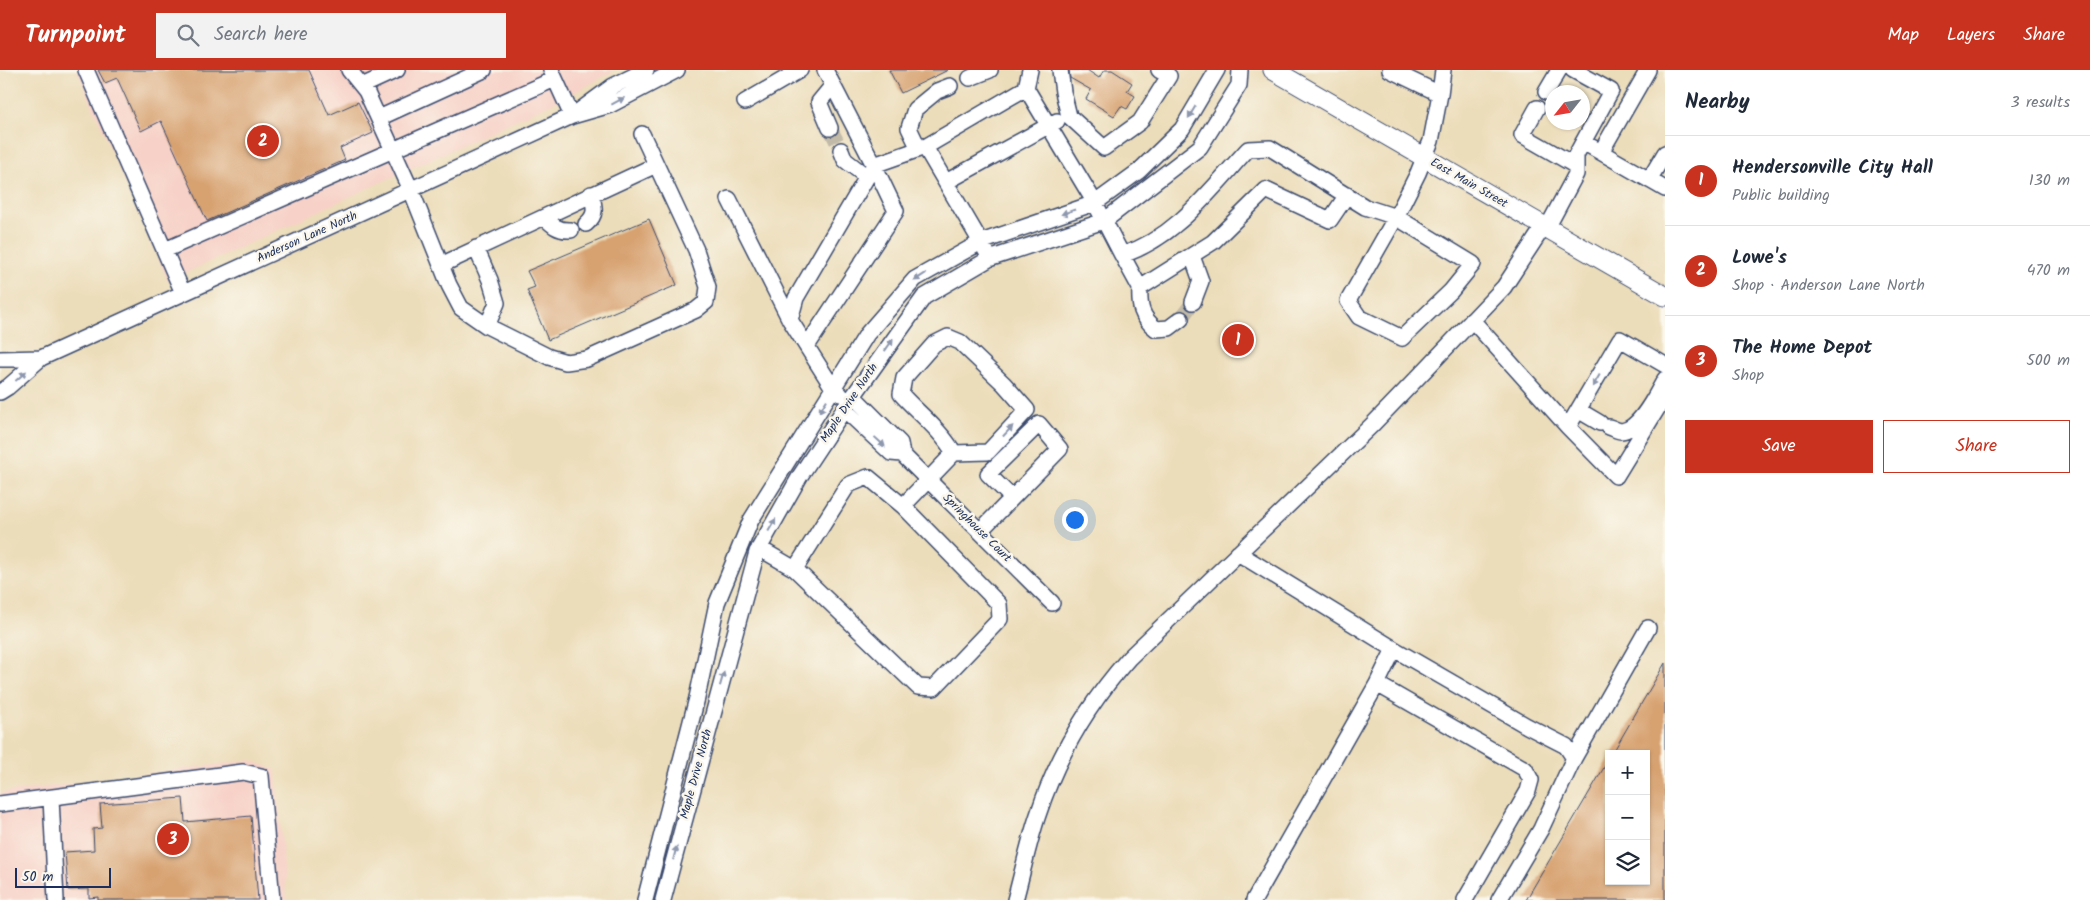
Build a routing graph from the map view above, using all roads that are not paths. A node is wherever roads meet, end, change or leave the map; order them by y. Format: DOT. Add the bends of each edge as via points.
graph roads {
  1 [pos="86,70"];
  2 [pos="349,70"];
  3 [pos="397,70"];
  4 [pos="484,70"];
  5 [pos="646,70"];
  6 [pos="676,70"];
  7 [pos="800,70"];
  8 [pos="825,70"];
  9 [pos="990,70"];
  10 [pos="1030,70"];
  11 [pos="1060,70"];
  12 [pos="1159,70"];
  13 [pos="1217,70"];
  14 [pos="1240,70"];
  15 [pos="1273,70"];
  16 [pos="1390,70"];
  17 [pos="1443,70"];
  18 [pos="1559,70"];
  19 [pos="1573,70"];
  20 [pos="1648,70"];
  21 [pos="1656,70"];
  22 [pos="553,74"];
  23 [pos="970,78"];
  24 [pos="833,85"];
  25 [pos="1550,85"];
  26 [pos="362,86"];
  27 [pos="950,86"];
  28 [pos="1026,88"];
  29 [pos="1440,94"];
  30 [pos="745,102"];
  31 [pos="1537,108"];
  32 [pos="572,116"];
  33 [pos="1070,116"];
  34 [pos="378,118"];
  35 [pos="1048,125"];
  36 [pos="830,128"];
  37 [pos="642,134"];
  38 [pos="1583,142"];
  39 [pos="922,148"];
  40 [pos="1604,148"];
  41 [pos="393,149"];
  42 [pos="841,150"];
  43 [pos="1665,153"];
  44 [pos="1425,158"];
  45 [pos="656,165"];
  46 [pos="1576,166"];
  47 [pos="871,171"];
  48 [pos="1649,180"];
  49 [pos="946,182"];
  50 [pos="1665,189"];
  51 [pos="411,190"];
  52 [pos="591,194"];
  53 [pos="1347,195"];
  54 [pos="729,198"];
  55 [pos="1095,203"];
  56 [pos="544,216"];
  57 [pos="1396,217"];
  58 [pos="1104,221"];
  59 [pos="586,224"];
  60 [pos="1545,227"];
  61 [pos="571,230"];
  62 [pos="981,242"];
  63 [pos="476,248"];
  64 [pos="165,250"];
  65 [pos="1122,255"];
  66 [pos="1192,256"];
  67 [pos="989,259"];
  68 [pos="441,265"];
  69 [pos="1140,288"];
  70 [pos="183,293"];
  71 [pos="1665,296"];
  72 [pos="1193,302"];
  73 [pos="1181,319"];
  74 [pos="790,320"];
  75 [pos="1472,320"];
  76 [pos="487,326"];
  77 [pos="807,346"];
  78 [pos="0,358"];
  79 [pos="41,358"];
  80 [pos="1665,365"];
  81 [pos="1665,379"];
  82 [pos="834,388"];
  83 [pos="0,392"];
  84 [pos="1665,396"];
  85 [pos="849,402"];
  86 [pos="1578,410"];
  87 [pos="1568,427"];
  88 [pos="954,453"];
  89 [pos="928,480"];
  90 [pos="1012,498"];
  91 [pos="903,506"];
  92 [pos="980,531"];
  93 [pos="740,542"];
  94 [pos="758,550"];
  95 [pos="1238,553"];
  96 [pos="795,569"];
  97 [pos="1052,603"];
  98 [pos="1648,628"];
  99 [pos="1394,649"];
  100 [pos="1377,684"];
  101 [pos="696,698"];
  102 [pos="715,702"];
  103 [pos="1574,758"];
  104 [pos="51,798"];
  105 [pos="0,804"];
  106 [pos="56,900"];
  107 [pos="272,900"];
  108 [pos="645,900"];
  109 [pos="663,900"];
  110 [pos="1015,900"];
  111 [pos="1254,900"];
  112 [pos="1465,900"];
  113 [pos="1499,900"];
  1 -- 64 [label="street"];
  2 -- 26 [label="street"];
  3 -- 26 [label="street"];
  4 -- 34 [label="street"];
  5 -- 32 [label="street, Anderson Lane North" via="613,86"];
  32 -- 6 [label="street, Anderson Lane North, one-way" via="610,105"];
  7 -- 30 [label="street"];
  8 -- 24 [label="street"];
  9 -- 23 [label="street"];
  10 -- 28 [label="street"];
  11 -- 33 [label="street"];
  12 -- 33 [label="street" via="1169,76 1140,122 1104,148"];
  13 -- 55 [label="street, Maple Drive North, one-way" via="1182,129 1139,171"];
  14 -- 58 [label="street, Maple Drive North" via="1239,84 1200,147"];
  15 -- 44 [label="main road, East Main Street"];
  16 -- 29 [label="street"];
  17 -- 29 [label="street"];
  18 -- 25 [label="street"];
  19 -- 38 [label="street" via="1611,91"];
  20 -- 40 [label="street"];
  21 -- 40 [label="street" via="1616,139"];
  22 -- 32 [label="street"];
  22 -- 41 [label="street" via="461,121"];
  24 -- 36 [label="street" via="819,102"];
  24 -- 47 [label="street"];
  26 -- 34 [label="street"];
  27 -- 39 [label="street" via="937,91 915,109 909,128"];
  28 -- 35 [label="street"];
  28 -- 39 [label="street"];
  29 -- 44 [label="street"];
  31 -- 46 [label="street" via="1522,135"];
  32 -- 51 [label="street, Anderson Lane North"];
  33 -- 35 [label="street"];
  34 -- 41 [label="street"];
  35 -- 49 [label="street"];
  35 -- 55 [label="street"];
  37 -- 45 [label="street"];
  38 -- 40 [label="street"];
  38 -- 46 [label="street" via="1576,155"];
  39 -- 47 [label="street"];
  39 -- 49 [label="street"];
  40 -- 48 [label="street"];
  41 -- 51 [label="street"];
  41 -- 64 [label="street"];
  42 -- 47 [label="street" via="845,160"];
  43 -- 48 [label="street"];
  44 -- 57 [label="street"];
  44 -- 60 [label="main road, East Main Street"];
  45 -- 52 [label="street"];
  45 -- 76 [label="street" via="696,250 708,287 706,302 696,310 587,358 566,362"];
  46 -- 60 [label="street" via="1576,174"];
  47 -- 74 [label="street" via="796,298"];
  47 -- 77 [label="street" via="896,211"];
  48 -- 50 [label="street"];
  49 -- 62 [label="street"];
  51 -- 68 [label="street"];
  51 -- 70 [label="street, Anderson Lane North"];
  52 -- 56 [label="street"];
  52 -- 59 [label="street" via="595,209 593,218"];
  53 -- 57 [label="street" via="1365,206"];
  53 -- 65 [label="street" via="1270,148 1248,149 1184,220 1137,250"];
  53 -- 66 [label="street" via="1330,220 1266,190 1213,242"];
  54 -- 74 [label="street, Springhouse Court"];
  55 -- 58 [label="street"];
  55 -- 62 [label="street, Maple Drive North, one-way"];
  56 -- 61 [label="street" via="554,227"];
  56 -- 63 [label="street"];
  57 -- 57 [label="street" via="1473,264 1451,291 1402,338 1358,317 1348,302"];
  58 -- 65 [label="street"];
  58 -- 67 [label="street, Maple Drive North"];
  60 -- 71 [label="main road, East Main Street"];
  60 -- 75 [label="street" via="1504,287"];
  62 -- 67 [label="street"];
  62 -- 82 [label="street, Maple Drive North, one-way" via="915,280 867,334"];
  63 -- 68 [label="street"];
  63 -- 76 [label="street" via="497,303"];
  64 -- 70 [label="street"];
  65 -- 69 [label="street"];
  66 -- 69 [label="street"];
  66 -- 72 [label="street" via="1201,281"];
  85 -- 67 [label="street, Maple Drive North, one-way" via="924,297"];
  68 -- 76 [label="street" via="461,308"];
  69 -- 73 [label="street" via="1139,307 1156,329 1169,328"];
  70 -- 79 [label="street, Anderson Lane North"];
  74 -- 77 [label="street, Springhouse Court"];
  75 -- 87 [label="street"];
  75 -- 95 [label="street" via="1372,425"];
  77 -- 82 [label="street, Springhouse Court"];
  78 -- 79 [label="street, Anderson Lane North"];
  83 -- 79 [label="street, Anderson Lane North, one-way"];
  80 -- 86 [label="street, one-way" via="1620,339"];
  81 -- 86 [label="street" via="1638,422 1630,428 1620,431"];
  82 -- 85 [label="street, Springhouse Court"];
  82 -- 93 [label="street, Maple Drive North, one-way"];
  84 -- 87 [label="street" via="1616,476"];
  85 -- 89 [label="street, Springhouse Court" via="891,453 902,454"];
  94 -- 85 [label="street, Maple Drive North, one-way" via="800,476"];
  86 -- 87 [label="street"];
  88 -- 88 [label="street, one-way" via="988,452 1027,410 960,342 948,337 934,344 904,378 901,394 946,439"];
  88 -- 89 [label="street"];
  89 -- 91 [label="street"];
  89 -- 92 [label="street, Springhouse Court"];
  90 -- 90 [label="street" via="1060,449 1039,424 988,474"];
  90 -- 92 [label="street"];
  91 -- 96 [label="street" via="868,477 848,484"];
  91 -- 96 [label="street" via="999,604 1000,619 934,688 918,687"];
  92 -- 97 [label="street, Springhouse Court"];
  93 -- 94 [label="street"];
  93 -- 101 [label="street, Maple Drive North" via="717,603"];
  94 -- 96 [label="street"];
  102 -- 94 [label="street, Maple Drive North, one-way"];
  95 -- 99 [label="street"];
  95 -- 110 [label="street" via="1129,658 1106,684 1081,721 1059,760 1039,812"];
  98 -- 103 [label="street"];
  99 -- 100 [label="street"];
  99 -- 103 [label="street" via="1566,746"];
  100 -- 111 [label="street"];
  100 -- 112 [label="street" via="1525,769 1531,780 1528,791"];
  101 -- 102 [label="street"];
  101 -- 108 [label="street, Maple Drive North"];
  109 -- 102 [label="street, Maple Drive North, one-way"];
  103 -- 113 [label="street" via="1541,829"];
  104 -- 105 [label="street"];
  104 -- 106 [label="street"];
  104 -- 107 [label="street" via="243,772 261,776"];
}
